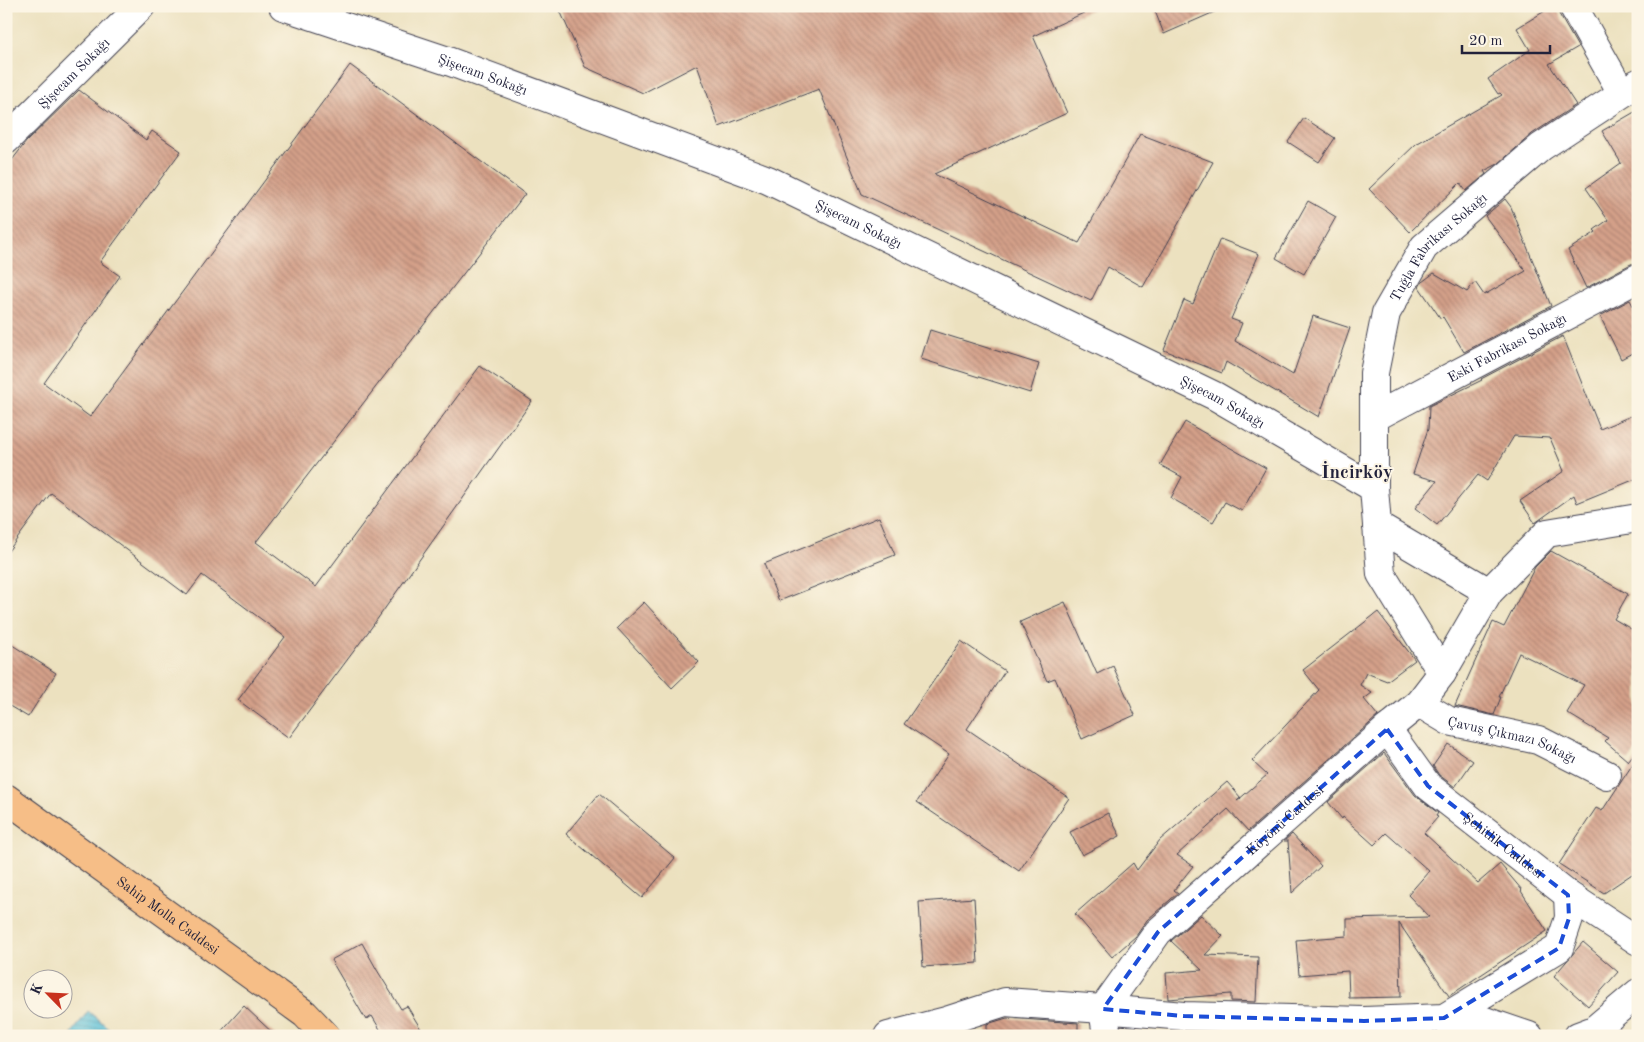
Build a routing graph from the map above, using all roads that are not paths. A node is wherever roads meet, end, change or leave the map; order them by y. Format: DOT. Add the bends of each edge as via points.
graph roads {
  1 [pos="141,6"];
  2 [pos="283,6"];
  3 [pos="1573,6"];
  4 [pos="1630,88"];
  5 [pos="6,140"];
  6 [pos="1638,278"];
  7 [pos="1374,417"];
  8 [pos="1374,488"];
  9 [pos="1638,518"];
  10 [pos="1377,526"];
  11 [pos="1489,592"];
  12 [pos="1442,673"];
  13 [pos="1419,703"];
  14 [pos="1386,730"];
  15 [pos="1607,774"];
  16 [pos="6,798"];
  17 [pos="1568,895"];
  18 [pos="1638,941"];
  19 [pos="1638,993"];
  20 [pos="1103,1009"];
  21 [pos="1444,1018"];
  22 [pos="326,1036"];
  23 [pos="888,1036"];
  24 [pos="1107,1036"];
  25 [pos="1528,1036"];
  26 [pos="1578,1036"];
  1 -- 5 [label="street, Şişecam Sokağı"];
  2 -- 8 [label="street, Şişecam Sokağı" via="448,61 768,180 1215,396"];
  3 -- 4 [label="street"];
  4 -- 7 [label="street, Tuğla Fabrikası Sokağı" via="1541,147 1424,246 1386,313 1374,374"];
  6 -- 7 [label="street, Eski Fabrikası Sokağı"];
  7 -- 8 [label="street, Tuğla Fabrikası Sokağı"];
  8 -- 10 [label="street"];
  9 -- 11 [label="street, Köyönü Caddesi" via="1547,533"];
  10 -- 11 [label="street"];
  10 -- 12 [label="street" via="1381,574"];
  11 -- 12 [label="street, Köyönü Caddesi"];
  12 -- 13 [label="street, Köyönü Caddesi"];
  13 -- 14 [label="street, Köyönü Caddesi"];
  13 -- 15 [label="street, Çavuş Çıkmazı Sokağı" via="1449,721 1538,740"];
  14 -- 17 [label="street, Şehitlik Caddesi" via="1428,786"];
  14 -- 20 [label="street, Köyönü Caddesi" via="1158,932"];
  16 -- 22 [label="main road, Sahip Molla Caddesi" via="305,1014"];
  17 -- 18 [label="street, Şehitlik Caddesi"];
  17 -- 21 [label="street" via="1569,918 1559,948"];
  19 -- 26 [label="street" via="1594,1030"];
  20 -- 21 [label="street" via="1184,1016 1354,1021"];
  20 -- 23 [label="street" via="1005,1002"];
  20 -- 24 [label="street"];
  21 -- 25 [label="street" via="1473,1017"];
}
